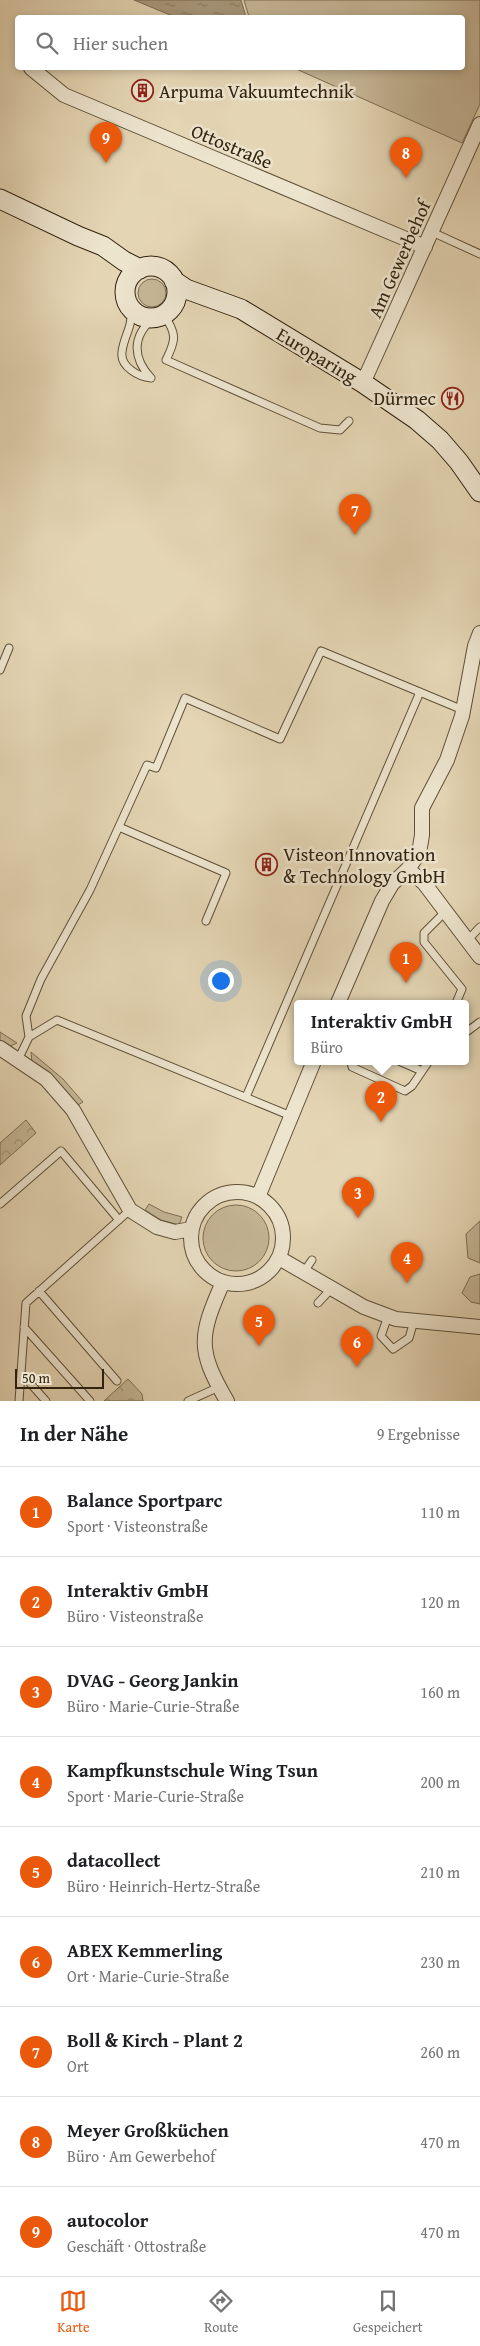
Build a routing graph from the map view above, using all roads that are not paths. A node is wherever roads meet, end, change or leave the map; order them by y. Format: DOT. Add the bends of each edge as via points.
graph roads {
  1 [pos="33,70"];
  2 [pos="480,124"];
  3 [pos="0,199"];
  4 [pos="432,232"];
  5 [pos="78,236"];
  6 [pos="425,247"];
  7 [pos="480,254"];
  8 [pos="140,269"];
  9 [pos="174,281"];
  10 [pos="126,286"];
  11 [pos="130,306"];
  12 [pos="164,313"];
  13 [pos="260,321"];
  14 [pos="363,383"];
  15 [pos="349,421"];
  16 [pos="480,492"];
  17 [pos="480,633"];
  18 [pos="10,648"];
  19 [pos="0,670"];
  20 [pos="420,692"];
  21 [pos="463,710"];
  22 [pos="119,827"];
  23 [pos="408,869"];
  24 [pos="445,912"];
  25 [pos="206,921"];
  26 [pos="480,927"];
  27 [pos="467,941"];
  28 [pos="480,957"];
  29 [pos="339,1000"];
  30 [pos="457,1000"];
  31 [pos="480,1022"];
  32 [pos="469,1030"];
  33 [pos="29,1037"];
  34 [pos="0,1048"];
  35 [pos="18,1060"];
  36 [pos="312,1065"];
  37 [pos="352,1065"];
  38 [pos="408,1065"];
  39 [pos="426,1065"];
  40 [pos="422,1071"];
  41 [pos="246,1097"];
  42 [pos="291,1116"];
  43 [pos="258,1197"];
  44 [pos="0,1204"];
  45 [pos="130,1210"];
  46 [pos="118,1220"];
  47 [pos="191,1229"];
  48 [pos="279,1258"];
  49 [pos="312,1260"];
  50 [pos="303,1273"];
  51 [pos="223,1282"];
  52 [pos="332,1288"];
  53 [pos="39,1292"];
  54 [pos="318,1303"];
  55 [pos="388,1316"];
  56 [pos="414,1321"];
  57 [pos="24,1327"];
  58 [pos="480,1327"];
  59 [pos="21,1373"];
  60 [pos="117,1381"];
  61 [pos="219,1387"];
  62 [pos="19,1401"];
  63 [pos="46,1401"];
  64 [pos="90,1401"];
  65 [pos="188,1401"];
  66 [pos="228,1401"];
  1 -- 6 [label="street, Ottostraße" via="64,95"];
  2 -- 4 [label="street, Am Gewerbehof"];
  3 -- 5 [label="street, Europaring"];
  4 -- 6 [label="street, Am Gewerbehof"];
  4 -- 7 [label="lane"];
  5 -- 8 [label="street, Europaring" via="103,246"];
  5 -- 10 [label="street, Europaring" via="117,272"];
  6 -- 14 [label="street, Am Gewerbehof"];
  8 -- 9 [label="street, Europaring" via="158,267 168,272"];
  8 -- 10 [label="street"];
  9 -- 12 [label="street" via="177,292"];
  9 -- 13 [label="street, Europaring" via="190,290 228,302"];
  10 -- 11 [label="street, Europaring"];
  11 -- 12 [label="street, Europaring" via="140,315"];
  11 -- 12 [label="lane" via="132,321 121,354 128,367 143,378 151,378 139,362 137,346 145,327"];
  12 -- 13 [label="street, Europaring" via="197,304"];
  12 -- 15 [label="lane" via="174,333 166,360 320,428 340,430"];
  13 -- 14 [label="street, Europaring"];
  14 -- 16 [label="street, Europaring" via="440,440"];
  17 -- 21 [label="street"];
  18 -- 19 [label="lane"];
  20 -- 21 [label="lane"];
  20 -- 22 [label="lane" via="321,651 280,740 185,698 156,768 147,765"];
  20 -- 41 [label="lane"];
  21 -- 23 [label="street" via="447,760 422,808 419,853"];
  22 -- 25 [label="lane" via="226,873"];
  22 -- 33 [label="lane" via="90,890 40,979 26,1016"];
  23 -- 24 [label="street" via="424,883"];
  23 -- 29 [label="street" via="392,884 382,901"];
  24 -- 27 [label="street"];
  24 -- 30 [label="lane" via="424,932 424,942 462,989"];
  26 -- 27 [label="lane"];
  27 -- 28 [label="street"];
  31 -- 32 [label="lane"];
  33 -- 35 [label="lane"];
  33 -- 41 [label="lane" via="57,1020"];
  34 -- 35 [label="street"];
  35 -- 45 [label="street" via="46,1079 73,1110"];
  36 -- 42 [label="street"];
  37 -- 40 [label="lane" via="405,1091"];
  38 -- 40 [label="lane"];
  39 -- 40 [label="lane"];
  41 -- 42 [label="lane"];
  42 -- 43 [label="street"];
  43 -- 47 [label="street" via="237,1192 216,1196 205,1204"];
  43 -- 48 [label="street" via="269,1205 280,1223 283,1244"];
  44 -- 46 [label="lane" via="61,1152"];
  45 -- 46 [label="lane"];
  45 -- 47 [label="street" via="157,1228 175,1232"];
  46 -- 53 [label="lane"];
  47 -- 51 [label="street" via="194,1256 206,1272"];
  48 -- 50 [label="street"];
  48 -- 51 [label="street" via="271,1269 255,1280 236,1284"];
  49 -- 50 [label="lane"];
  50 -- 52 [label="street"];
  51 -- 61 [label="street" via="206,1322 204,1348 210,1372"];
  52 -- 54 [label="lane"];
  52 -- 55 [label="street" via="364,1307"];
  53 -- 57 [label="lane" via="26,1303"];
  53 -- 60 [label="lane"];
  55 -- 56 [label="street"];
  55 -- 56 [label="lane" via="381,1336 392,1349 409,1338"];
  56 -- 58 [label="street"];
  57 -- 59 [label="lane"];
  57 -- 64 [label="lane"];
  59 -- 62 [label="lane"];
  59 -- 63 [label="lane"];
  61 -- 65 [label="lane"];
  61 -- 66 [label="street"];
}
